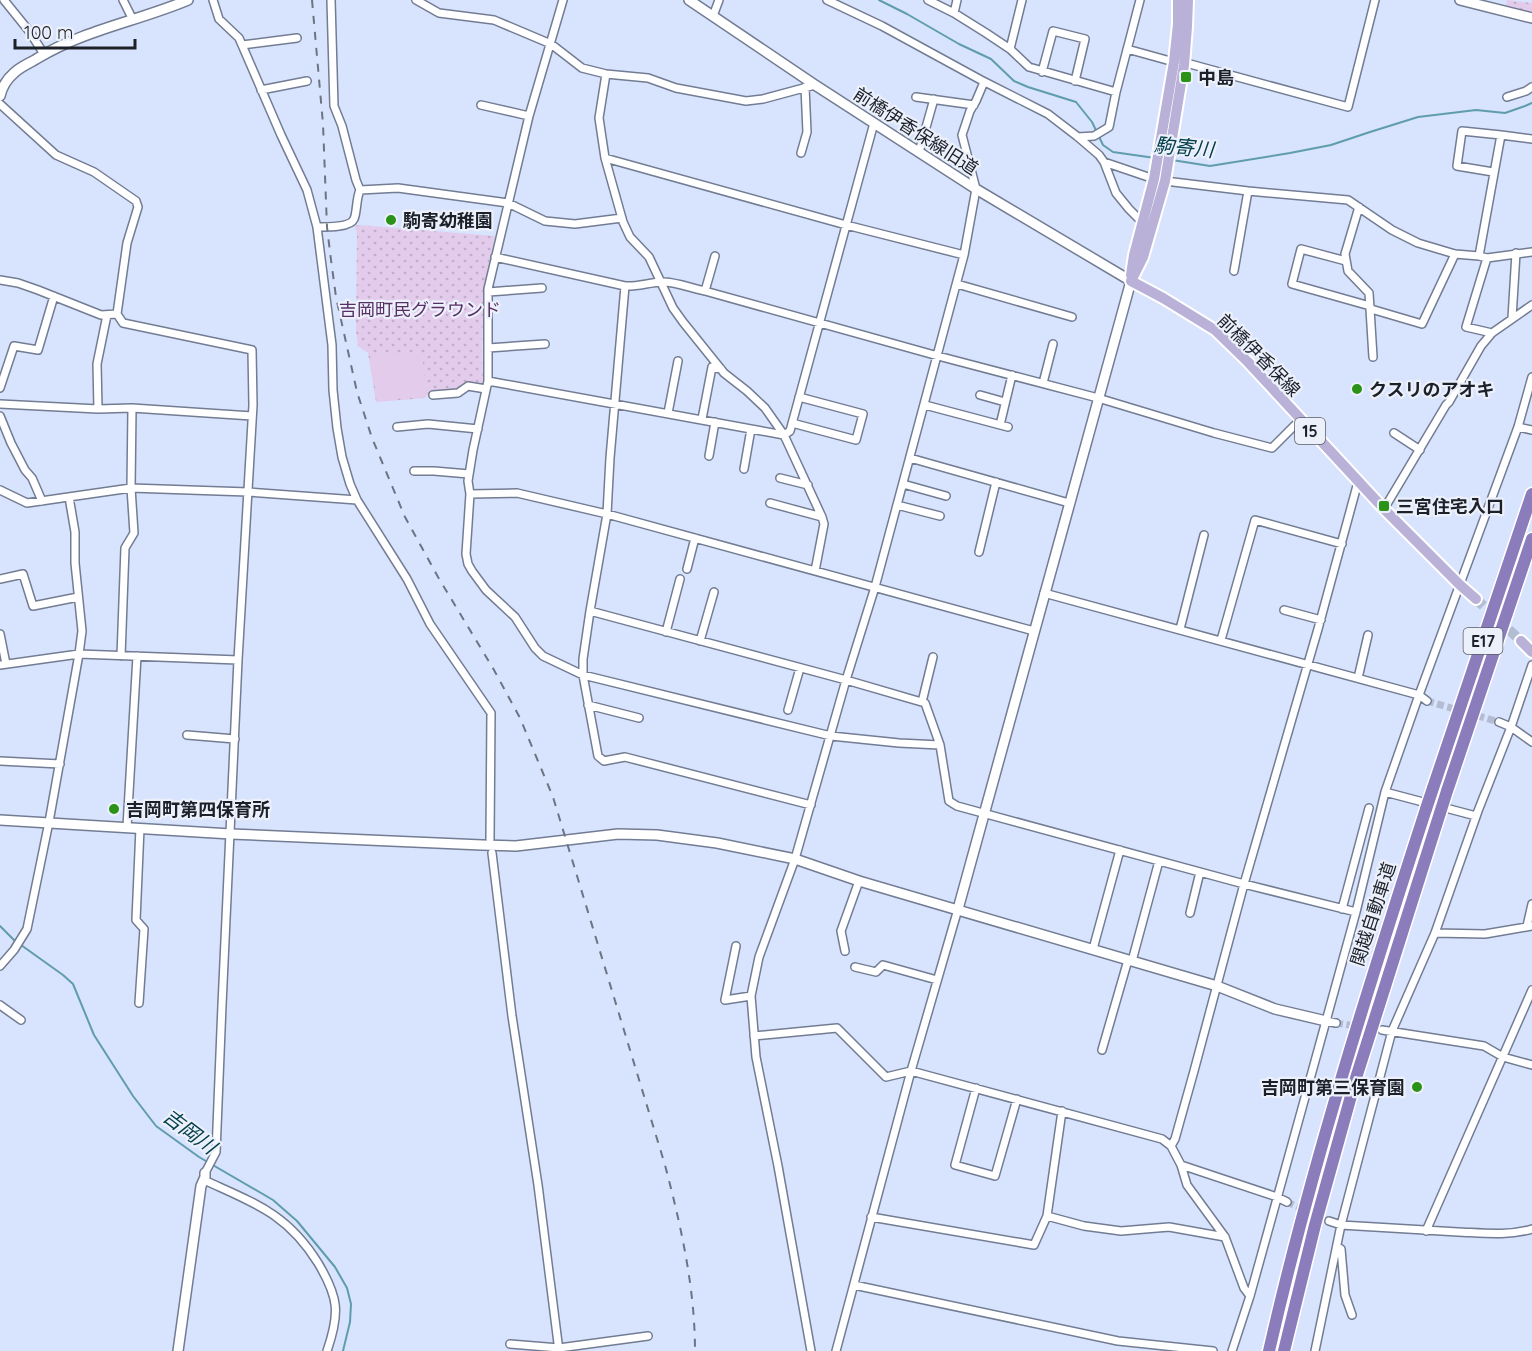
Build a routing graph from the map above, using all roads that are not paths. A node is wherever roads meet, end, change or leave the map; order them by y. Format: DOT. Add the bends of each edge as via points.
graph roads {
  1 [pos="4,0"];
  2 [pos="123,0"];
  3 [pos="188,0"];
  4 [pos="213,0"];
  5 [pos="331,0"];
  6 [pos="416,0"];
  7 [pos="563,0"];
  8 [pos="689,0"];
  9 [pos="719,0"];
  10 [pos="827,0"];
  11 [pos="928,0"];
  12 [pos="957,0"];
  13 [pos="1022,0"];
  14 [pos="1140,0"];
  15 [pos="1178,0"];
  16 [pos="1188,0"];
  17 [pos="1375,0"];
  18 [pos="1460,0"];
  19 [pos="1489,4"];
  20 [pos="954,13"];
  21 [pos="713,16"];
  22 [pos="1532,17"];
  23 [pos="133,20"];
  24 [pos="297,38"];
  25 [pos="551,44"];
  26 [pos="242,45"];
  27 [pos="1010,49"];
  28 [pos="1127,49"];
  29 [pos="44,54"];
  30 [pos="1174,62"];
  31 [pos="1190,64"];
  32 [pos="1042,72"];
  33 [pos="606,74"];
  34 [pos="308,81"];
  35 [pos="1075,81"];
  36 [pos="984,82"];
  37 [pos="810,86"];
  38 [pos="1532,87"];
  39 [pos="1,90"];
  40 [pos="261,90"];
  41 [pos="1116,92"];
  42 [pos="916,97"];
  43 [pos="1506,97"];
  44 [pos="934,99"];
  45 [pos="0,104"];
  46 [pos="481,105"];
  47 [pos="974,105"];
  48 [pos="529,116"];
  49 [pos="874,123"];
  50 [pos="1501,135"];
  51 [pos="1078,137"];
  52 [pos="1532,139"];
  53 [pos="1164,151"];
  54 [pos="919,152"];
  55 [pos="801,153"];
  56 [pos="605,158"];
  57 [pos="1104,162"];
  58 [pos="1493,172"];
  59 [pos="1159,180"];
  60 [pos="976,189"];
  61 [pos="360,190"];
  62 [pos="1248,191"];
  63 [pos="508,203"];
  64 [pos="1359,207"];
  65 [pos="622,218"];
  66 [pos="1142,222"];
  67 [pos="846,225"];
  68 [pos="317,227"];
  69 [pos="1532,252"];
  70 [pos="1516,253"];
  71 [pos="1455,254"];
  72 [pos="964,255"];
  73 [pos="715,256"];
  74 [pos="495,257"];
  75 [pos="1483,257"];
  76 [pos="1346,261"];
  77 [pos="1234,271"];
  78 [pos="0,280"];
  79 [pos="1131,281"];
  80 [pos="661,282"];
  81 [pos="957,284"];
  82 [pos="625,286"];
  83 [pos="542,288"];
  84 [pos="705,291"];
  85 [pos="488,292"];
  86 [pos="54,296"];
  87 [pos="1532,305"];
  88 [pos="1370,308"];
  89 [pos="117,314"];
  90 [pos="107,315"];
  91 [pos="1072,317"];
  92 [pos="1512,318"];
  93 [pos="819,323"];
  94 [pos="1492,333"];
  95 [pos="545,344"];
  96 [pos="1053,345"];
  97 [pos="488,348"];
  98 [pos="938,356"];
  99 [pos="1373,357"];
  100 [pos="678,361"];
  101 [pos="721,369"];
  102 [pos="1012,375"];
  103 [pos="1532,377"];
  104 [pos="488,381"];
  105 [pos="1043,383"];
  106 [pos="0,388"];
  107 [pos="486,389"];
  108 [pos="433,395"];
  109 [pos="980,395"];
  110 [pos="799,397"];
  111 [pos="1098,398"];
  112 [pos="1005,402"];
  113 [pos="615,403"];
  114 [pos="0,404"];
  115 [pos="925,405"];
  116 [pos="132,408"];
  117 [pos="98,409"];
  118 [pos="668,413"];
  119 [pos="0,416"];
  120 [pos="252,416"];
  121 [pos="702,419"];
  122 [pos="1300,420"];
  123 [pos="715,422"];
  124 [pos="792,423"];
  125 [pos="1000,425"];
  126 [pos="398,427"];
  127 [pos="1008,427"];
  128 [pos="1518,427"];
  129 [pos="478,429"];
  130 [pos="751,429"];
  131 [pos="1532,430"];
  132 [pos="1394,433"];
  133 [pos="784,435"];
  134 [pos="1420,450"];
  135 [pos="709,456"];
  136 [pos="910,458"];
  137 [pos="744,469"];
  138 [pos="414,471"];
  139 [pos="470,474"];
  140 [pos="780,478"];
  141 [pos="996,482"];
  142 [pos="1358,482"];
  143 [pos="903,484"];
  144 [pos="808,485"];
  145 [pos="131,488"];
  146 [pos="0,490"];
  147 [pos="248,492"];
  148 [pos="470,494"];
  149 [pos="1532,494"];
  150 [pos="946,496"];
  151 [pos="69,497"];
  152 [pos="357,500"];
  153 [pos="42,501"];
  154 [pos="770,503"];
  155 [pos="1068,503"];
  156 [pos="897,505"];
  157 [pos="1384,510"];
  158 [pos="607,514"];
  159 [pos="940,516"];
  160 [pos="822,517"];
  161 [pos="1204,535"];
  162 [pos="695,538"];
  163 [pos="1532,539"];
  164 [pos="1342,544"];
  165 [pos="979,552"];
  166 [pos="687,569"];
  167 [pos="815,571"];
  168 [pos="0,579"];
  169 [pos="681,579"];
  170 [pos="1460,585"];
  171 [pos="875,587"];
  172 [pos="714,592"];
  173 [pos="1044,593"];
  174 [pos="78,597"];
  175 [pos="1476,599"];
  176 [pos="1284,610"];
  177 [pos="590,611"];
  178 [pos="1321,620"];
  179 [pos="1180,629"];
  180 [pos="1034,631"];
  181 [pos="666,632"];
  182 [pos="0,634"];
  183 [pos="1368,635"];
  184 [pos="1221,640"];
  185 [pos="700,641"];
  186 [pos="1521,641"];
  187 [pos="1532,652"];
  188 [pos="80,654"];
  189 [pos="121,656"];
  190 [pos="137,656"];
  191 [pos="933,657"];
  192 [pos="238,660"];
  193 [pos="3,664"];
  194 [pos="1308,664"];
  195 [pos="1532,664"];
  196 [pos="800,668"];
  197 [pos="583,675"];
  198 [pos="1358,678"];
  199 [pos="846,680"];
  200 [pos="1419,695"];
  201 [pos="1427,701"];
  202 [pos="922,702"];
  203 [pos="588,705"];
  204 [pos="788,710"];
  205 [pos="639,718"];
  206 [pos="1499,722"];
  207 [pos="1511,727"];
  208 [pos="187,735"];
  209 [pos="831,736"];
  210 [pos="235,739"];
  211 [pos="1532,742"];
  212 [pos="939,745"];
  213 [pos="0,760"];
  214 [pos="60,764"];
  215 [pos="1385,792"];
  216 [pos="811,805"];
  217 [pos="1370,808"];
  218 [pos="983,812"];
  219 [pos="1476,816"];
  220 [pos="0,820"];
  221 [pos="49,822"];
  222 [pos="128,827"];
  223 [pos="140,828"];
  224 [pos="231,834"];
  225 [pos="490,839"];
  226 [pos="1120,850"];
  227 [pos="492,853"];
  228 [pos="795,859"];
  229 [pos="1159,861"];
  230 [pos="1200,872"];
  231 [pos="859,881"];
  232 [pos="1244,884"];
  233 [pos="1532,904"];
  234 [pos="958,909"];
  235 [pos="1342,909"];
  236 [pos="1356,912"];
  237 [pos="1190,913"];
  238 [pos="1530,926"];
  239 [pos="1435,933"];
  240 [pos="736,946"];
  241 [pos="1093,949"];
  242 [pos="845,951"];
  243 [pos="1130,960"];
  244 [pos="0,966"];
  245 [pos="855,967"];
  246 [pos="938,980"];
  247 [pos="1217,986"];
  248 [pos="1532,990"];
  249 [pos="752,996"];
  250 [pos="139,1003"];
  251 [pos="0,1005"];
  252 [pos="21,1020"];
  253 [pos="1331,1022"];
  254 [pos="1382,1030"];
  255 [pos="1392,1031"];
  256 [pos="754,1036"];
  257 [pos="1102,1050"];
  258 [pos="1503,1057"];
  259 [pos="1532,1065"];
  260 [pos="911,1071"];
  261 [pos="976,1088"];
  262 [pos="1017,1099"];
  263 [pos="1062,1111"];
  264 [pos="1171,1146"];
  265 [pos="1181,1164"];
  266 [pos="204,1176"];
  267 [pos="1277,1197"];
  268 [pos="1287,1202"];
  269 [pos="1047,1216"];
  270 [pos="871,1217"];
  271 [pos="1329,1221"];
  272 [pos="1341,1225"];
  273 [pos="1532,1229"];
  274 [pos="1426,1231"];
  275 [pos="1225,1237"];
  276 [pos="1336,1247"];
  277 [pos="854,1285"];
  278 [pos="1250,1296"];
  279 [pos="1352,1315"];
  280 [pos="648,1335"];
  281 [pos="510,1344"];
  282 [pos="559,1349"];
  283 [pos="178,1351"];
  284 [pos="327,1351"];
  285 [pos="811,1351"];
  286 [pos="836,1351"];
  287 [pos="1213,1351"];
  288 [pos="1232,1351"];
  289 [pos="1269,1351"];
  290 [pos="1284,1351"];
  291 [pos="1315,1351"];
  1 -- 29 [label="street"];
  2 -- 23 [label="street"];
  3 -- 23 [label="street"];
  4 -- 26 [label="street" via="219,19"];
  5 -- 61 [label="street" via="334,106"];
  6 -- 25 [label="street" via="439,13 494,20"];
  7 -- 25 [label="street"];
  8 -- 21 [label="street, 前橋伊香保線旧道"];
  9 -- 21 [label="street"];
  10 -- 36 [label="street"];
  11 -- 20 [label="street"];
  12 -- 20 [label="street"];
  13 -- 27 [label="street"];
  14 -- 28 [label="street"];
  15 -- 30 [label="main road"];
  16 -- 53 [label="main road" via="1184,65"];
  17 -- 31 [label="street" via="1348,106"];
  18 -- 19 [label="street"];
  19 -- 22 [label="street"];
  20 -- 27 [label="street"];
  21 -- 37 [label="street, 前橋伊香保線旧道"];
  23 -- 29 [label="street" via="77,38"];
  24 -- 26 [label="street"];
  25 -- 33 [label="street" via="582,68"];
  25 -- 48 [label="street"];
  26 -- 40 [label="street"];
  27 -- 32 [label="street" via="1029,68"];
  28 -- 30 [label="street"];
  28 -- 41 [label="street"];
  29 -- 39 [label="street" via="14,72"];
  30 -- 53 [label="main road"];
  32 -- 35 [label="street"];
  32 -- 35 [label="street" via="1053,31 1085,39"];
  33 -- 37 [label="street" via="648,78 676,88 746,101"];
  33 -- 56 [label="street" via="599,118"];
  34 -- 40 [label="street"];
  35 -- 41 [label="street"];
  36 -- 47 [label="street"];
  36 -- 51 [label="street" via="1048,114"];
  37 -- 49 [label="street, 前橋伊香保線旧道"];
  37 -- 55 [label="street" via="807,132"];
  38 -- 43 [label="street"];
  40 -- 68 [label="street" via="307,190"];
  41 -- 51 [label="street" via="1109,126 1094,136"];
  42 -- 44 [label="street"];
  44 -- 47 [label="street"];
  44 -- 54 [label="street"];
  45 -- 89 [label="street" via="56,155 94,172 136,201"];
  46 -- 48 [label="street"];
  47 -- 60 [label="street" via="962,135"];
  48 -- 63 [label="street"];
  49 -- 54 [label="street, 前橋伊香保線旧道"];
  49 -- 67 [label="street"];
  50 -- 52 [label="street"];
  50 -- 58 [label="street"];
  50 -- 58 [label="street" via="1462,131 1457,166"];
  51 -- 57 [label="street"];
  53 -- 59 [label="main road"];
  54 -- 60 [label="street, 前橋伊香保線旧道"];
  56 -- 65 [label="street"];
  56 -- 67 [label="street"];
  57 -- 59 [label="street"];
  57 -- 66 [label="street" via="1116,193"];
  58 -- 75 [label="street"];
  59 -- 62 [label="street"];
  59 -- 66 [label="main road"];
  59 -- 79 [label="main road" via="1143,257"];
  60 -- 72 [label="street"];
  60 -- 79 [label="street, 前橋伊香保線旧道"];
  61 -- 63 [label="street" via="398,189"];
  61 -- 68 [label="street" via="352,222"];
  62 -- 64 [label="street" via="1348,200"];
  62 -- 77 [label="street"];
  63 -- 65 [label="street" via="545,221 575,224"];
  63 -- 74 [label="street"];
  64 -- 71 [label="street" via="1418,243"];
  64 -- 76 [label="street"];
  65 -- 80 [label="street" via="630,237 649,257"];
  66 -- 79 [label="main road"];
  67 -- 72 [label="street"];
  67 -- 93 [label="street"];
  68 -- 152 [label="street" via="332,345 337,428"];
  69 -- 70 [label="street"];
  70 -- 75 [label="street"];
  70 -- 92 [label="street"];
  71 -- 75 [label="street"];
  71 -- 88 [label="street" via="1422,324"];
  72 -- 81 [label="street"];
  73 -- 84 [label="street"];
  74 -- 82 [label="street"];
  74 -- 85 [label="street"];
  75 -- 94 [label="street" via="1466,327"];
  76 -- 88 [label="street" via="1348,271 1369,293"];
  76 -- 88 [label="street" via="1301,249 1292,284"];
  78 -- 86 [label="street"];
  79 -- 111 [label="street"];
  79 -- 122 [label="main road, 前橋伊香保線 / 15" via="1215,330"];
  80 -- 82 [label="street"];
  80 -- 84 [label="street"];
  80 -- 101 [label="street" via="673,308"];
  81 -- 91 [label="street"];
  81 -- 98 [label="street"];
  82 -- 113 [label="street"];
  83 -- 85 [label="street"];
  84 -- 93 [label="street"];
  85 -- 97 [label="street"];
  86 -- 90 [label="street"];
  86 -- 106 [label="street" via="38,350 14,346"];
  87 -- 92 [label="street"];
  88 -- 99 [label="street"];
  89 -- 90 [label="street"];
  89 -- 120 [label="street" via="123,323 252,350"];
  90 -- 117 [label="street" via="97,364"];
  92 -- 94 [label="street"];
  93 -- 98 [label="street"];
  93 -- 110 [label="street"];
  94 -- 134 [label="street"];
  95 -- 97 [label="street"];
  96 -- 105 [label="street"];
  97 -- 104 [label="street"];
  98 -- 102 [label="street"];
  98 -- 115 [label="street"];
  100 -- 118 [label="street"];
  101 -- 121 [label="street" via="712,367"];
  101 -- 133 [label="street" via="765,408"];
  102 -- 105 [label="street"];
  102 -- 112 [label="street"];
  103 -- 128 [label="street"];
  104 -- 107 [label="street"];
  104 -- 113 [label="street"];
  105 -- 111 [label="street"];
  107 -- 108 [label="street" via="468,386 458,393"];
  107 -- 129 [label="street"];
  109 -- 112 [label="street"];
  110 -- 124 [label="street"];
  110 -- 124 [label="street" via="863,414 856,440"];
  111 -- 122 [label="street" via="1268,447"];
  111 -- 155 [label="street"];
  112 -- 125 [label="street"];
  113 -- 118 [label="street"];
  113 -- 158 [label="street"];
  114 -- 117 [label="street"];
  115 -- 125 [label="street"];
  115 -- 136 [label="street"];
  116 -- 117 [label="street"];
  116 -- 120 [label="street"];
  116 -- 145 [label="street"];
  118 -- 121 [label="street"];
  119 -- 153 [label="street"];
  120 -- 147 [label="street"];
  121 -- 123 [label="street"];
  122 -- 142 [label="main road, 前橋伊香保線 / 15"];
  123 -- 130 [label="street"];
  123 -- 135 [label="street"];
  124 -- 133 [label="street"];
  125 -- 127 [label="street"];
  126 -- 129 [label="street" via="428,424"];
  128 -- 131 [label="street"];
  128 -- 170 [label="street"];
  129 -- 139 [label="street"];
  130 -- 133 [label="street"];
  130 -- 137 [label="street"];
  132 -- 134 [label="street"];
  133 -- 144 [label="street"];
  134 -- 157 [label="street"];
  136 -- 141 [label="street"];
  136 -- 143 [label="street"];
  138 -- 139 [label="street"];
  139 -- 148 [label="street"];
  140 -- 144 [label="street"];
  141 -- 155 [label="street"];
  141 -- 165 [label="street"];
  142 -- 157 [label="main road, 前橋伊香保線 / 15"];
  142 -- 164 [label="street"];
  143 -- 150 [label="street"];
  143 -- 156 [label="street"];
  144 -- 160 [label="street"];
  145 -- 147 [label="street"];
  145 -- 151 [label="street"];
  145 -- 189 [label="street" via="134,533 125,548"];
  146 -- 153 [label="street" via="27,503"];
  147 -- 152 [label="street"];
  147 -- 192 [label="street"];
  148 -- 158 [label="street" via="517,493"];
  148 -- 197 [label="street" via="466,554 472,571 515,617 543,656"];
  149 -- 289 [label="highway, 関越自動車道 / E17, bridge" via="1369,986 1301,1221"];
  151 -- 153 [label="street"];
  151 -- 174 [label="street"];
  152 -- 225 [label="street" via="430,624 491,713"];
  154 -- 160 [label="street"];
  155 -- 173 [label="street"];
  156 -- 159 [label="street"];
  156 -- 171 [label="street"];
  157 -- 170 [label="main road, 前橋伊香保線 / 15"];
  158 -- 162 [label="street"];
  158 -- 177 [label="street"];
  160 -- 167 [label="street"];
  161 -- 179 [label="street"];
  162 -- 166 [label="street"];
  162 -- 167 [label="street"];
  163 -- 290 [label="highway, 関越自動車道 / E17, bridge" via="1356,1078"];
  164 -- 178 [label="street"];
  164 -- 184 [label="street" via="1255,520"];
  167 -- 171 [label="street"];
  168 -- 174 [label="street" via="23,574 33,606"];
  169 -- 181 [label="street"];
  170 -- 175 [label="main road, 前橋伊香保線 / 15"];
  170 -- 200 [label="street"];
  171 -- 180 [label="street"];
  171 -- 199 [label="street"];
  172 -- 185 [label="street"];
  173 -- 179 [label="street"];
  173 -- 180 [label="street"];
  174 -- 188 [label="street"];
  176 -- 178 [label="street"];
  177 -- 181 [label="street"];
  177 -- 197 [label="street"];
  178 -- 194 [label="street"];
  179 -- 184 [label="street"];
  180 -- 218 [label="street"];
  181 -- 185 [label="street"];
  182 -- 193 [label="street"];
  183 -- 198 [label="street"];
  184 -- 194 [label="street"];
  185 -- 196 [label="street"];
  186 -- 187 [label="main road"];
  188 -- 189 [label="street"];
  188 -- 193 [label="street"];
  188 -- 214 [label="street"];
  189 -- 190 [label="street"];
  190 -- 192 [label="street"];
  190 -- 222 [label="street"];
  191 -- 202 [label="street"];
  192 -- 210 [label="street"];
  194 -- 198 [label="street"];
  194 -- 232 [label="street"];
  195 -- 207 [label="street"];
  196 -- 199 [label="street"];
  196 -- 204 [label="street"];
  197 -- 203 [label="street"];
  197 -- 209 [label="street"];
  198 -- 200 [label="street"];
  199 -- 202 [label="street"];
  199 -- 209 [label="street"];
  200 -- 201 [label="street"];
  200 -- 215 [label="street"];
  202 -- 212 [label="street"];
  203 -- 205 [label="street"];
  203 -- 216 [label="street" via="598,756 604,761 625,757"];
  206 -- 207 [label="street"];
  207 -- 211 [label="street"];
  207 -- 219 [label="street"];
  208 -- 210 [label="street"];
  209 -- 212 [label="street"];
  209 -- 216 [label="street"];
  210 -- 224 [label="street"];
  212 -- 218 [label="street" via="949,801"];
  213 -- 214 [label="street"];
  214 -- 221 [label="street"];
  215 -- 219 [label="street"];
  215 -- 236 [label="street"];
  216 -- 228 [label="street"];
  217 -- 235 [label="street"];
  218 -- 226 [label="street"];
  218 -- 234 [label="street"];
  219 -- 239 [label="street"];
  220 -- 221 [label="street"];
  221 -- 222 [label="street"];
  221 -- 244 [label="street" via="27,929"];
  222 -- 223 [label="street"];
  223 -- 224 [label="street"];
  223 -- 250 [label="street" via="136,920 144,929"];
  224 -- 228 [label="street" via="516,846 618,834 657,835"];
  224 -- 266 [label="street" via="216,1152"];
  226 -- 229 [label="street"];
  226 -- 241 [label="street"];
  227 -- 282 [label="street"];
  228 -- 231 [label="street"];
  228 -- 249 [label="street" via="759,957"];
  229 -- 230 [label="street"];
  229 -- 243 [label="street"];
  230 -- 232 [label="street"];
  230 -- 237 [label="street"];
  231 -- 234 [label="street"];
  231 -- 242 [label="street" via="841,931"];
  232 -- 235 [label="street"];
  232 -- 247 [label="street"];
  233 -- 238 [label="street"];
  234 -- 241 [label="street"];
  234 -- 246 [label="street"];
  235 -- 236 [label="street"];
  236 -- 253 [label="street"];
  238 -- 239 [label="street" via="1485,934"];
  239 -- 255 [label="street"];
  240 -- 249 [label="street" via="725,1000"];
  241 -- 243 [label="street"];
  243 -- 247 [label="street"];
  243 -- 257 [label="street"];
  245 -- 246 [label="street" via="876,972 884,965"];
  246 -- 260 [label="street"];
  247 -- 253 [label="street" via="1275,1009"];
  247 -- 264 [label="street"];
  248 -- 258 [label="street"];
  249 -- 256 [label="street"];
  251 -- 252 [label="street"];
  253 -- 267 [label="street"];
  254 -- 255 [label="street"];
  255 -- 258 [label="street" via="1484,1046"];
  255 -- 272 [label="street"];
  256 -- 260 [label="street" via="837,1028 886,1077"];
  256 -- 285 [label="street"];
  258 -- 259 [label="street"];
  258 -- 274 [label="street"];
  260 -- 261 [label="street"];
  260 -- 270 [label="street"];
  261 -- 262 [label="street"];
  261 -- 262 [label="street" via="955,1165 995,1176"];
  262 -- 263 [label="street"];
  263 -- 264 [label="street" via="1162,1139"];
  263 -- 269 [label="street"];
  264 -- 265 [label="street"];
  265 -- 267 [label="street"];
  265 -- 275 [label="street" via="1187,1185"];
  266 -- 283 [label="street"];
  266 -- 284 [label="street" via="275,1215 310,1252 326,1276 336,1305 335,1327"];
  267 -- 268 [label="street"];
  267 -- 278 [label="street"];
  269 -- 270 [label="street" via="1034,1245"];
  269 -- 275 [label="street" via="1121,1231 1169,1227"];
  270 -- 277 [label="street"];
  271 -- 272 [label="street"];
  272 -- 274 [label="street"];
  272 -- 276 [label="street"];
  273 -- 274 [label="street" via="1502,1234"];
  275 -- 278 [label="street"];
  276 -- 279 [label="street" via="1341,1249 1345,1294"];
  276 -- 291 [label="street"];
  277 -- 286 [label="street"];
  277 -- 287 [label="street" via="1118,1341"];
  278 -- 288 [label="street"];
  280 -- 282 [label="street"];
  281 -- 282 [label="street"];
}
